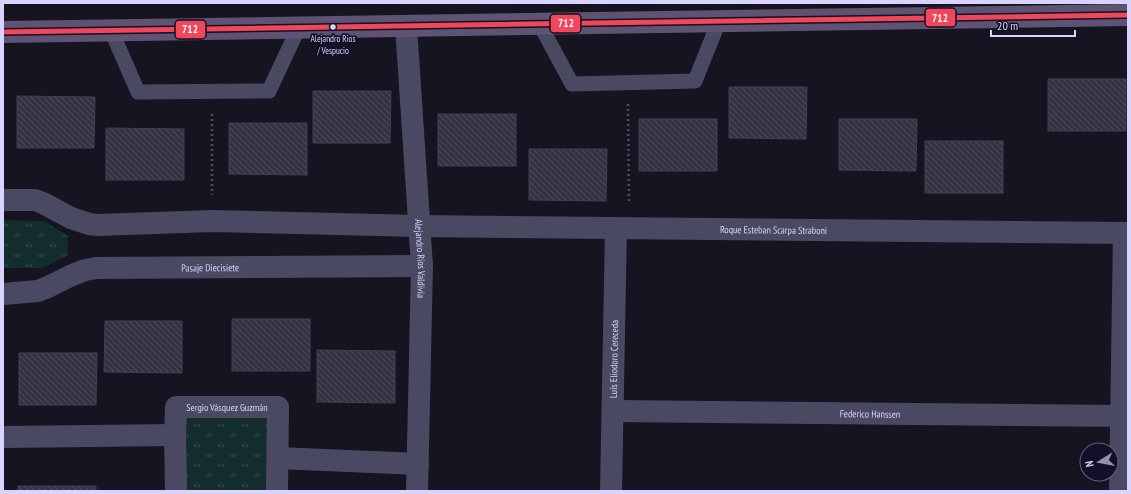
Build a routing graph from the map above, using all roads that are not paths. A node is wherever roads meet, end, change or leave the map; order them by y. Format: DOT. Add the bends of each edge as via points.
graph roads {
  1 [pos="1128,14"];
  2 [pos="719,21"];
  3 [pos="539,23"];
  4 [pos="406,26"];
  5 [pos="298,27"];
  6 [pos="111,30"];
  7 [pos="3,32"];
  8 [pos="3,200"];
  9 [pos="419,226"];
  10 [pos="622,228"];
  11 [pos="1126,233"];
  12 [pos="422,266"];
  13 [pos="3,294"];
  14 [pos="613,411"];
  15 [pos="1124,416"];
  16 [pos="175,435"];
  17 [pos="3,437"];
  18 [pos="278,458"];
  19 [pos="418,464"];
  20 [pos="176,491"];
  21 [pos="277,491"];
  22 [pos="418,491"];
  23 [pos="611,491"];
  24 [pos="1120,491"];
  1 -- 2 [label="main road"];
  2 -- 3 [label="main road"];
  2 -- 3 [label="lane" via="695,81 572,84"];
  3 -- 4 [label="main road"];
  4 -- 5 [label="main road"];
  4 -- 9 [label="street, Alejandro Ríos Valdivia"];
  5 -- 6 [label="main road"];
  5 -- 6 [label="lane" via="269,91 138,92"];
  6 -- 7 [label="main road"];
  8 -- 9 [label="street" via="35,200 89,224 212,221"];
  9 -- 10 [label="street, Roque Esteban Scarpa Straboni"];
  9 -- 12 [label="street, Alejandro Ríos Valdivia"];
  10 -- 11 [label="street, Roque Esteban Scarpa Straboni"];
  10 -- 14 [label="street, Luís Eliodoro Cereceda"];
  11 -- 15 [label="street"];
  12 -- 13 [label="street, Pasaje Diecisiete" via="96,268 85,270 38,291"];
  12 -- 19 [label="street, Alejandro Ríos Valdivia"];
  14 -- 15 [label="street, Federico Hanssen"];
  14 -- 23 [label="street, Luís Eliodoro Cereceda"];
  15 -- 24 [label="street"];
  16 -- 17 [label="street"];
  16 -- 18 [label="street, Sergio Vásquez Guzmán" via="176,407 278,406"];
  16 -- 20 [label="street, Sergio Vásquez Guzmán"];
  18 -- 19 [label="street"];
  18 -- 21 [label="street, Sergio Vásquez Guzmán"];
  19 -- 22 [label="street, Alejandro Ríos Valdivia"];
}
